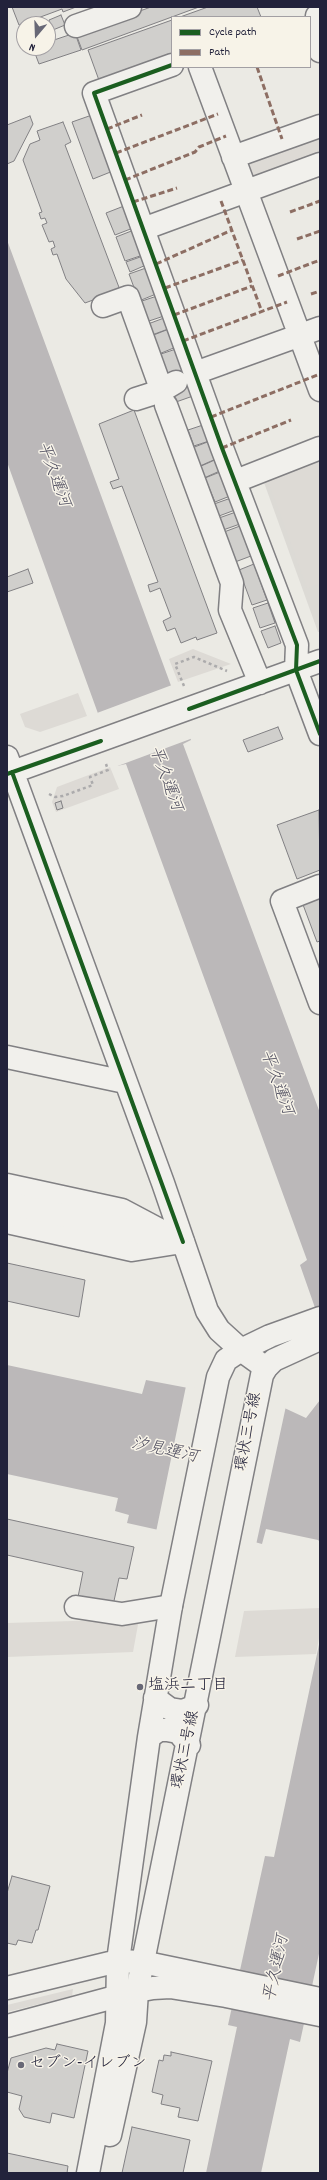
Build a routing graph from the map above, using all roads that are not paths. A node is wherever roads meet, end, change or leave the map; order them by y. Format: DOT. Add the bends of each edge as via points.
graph roads {
  1 [pos="130,7"];
  2 [pos="317,17"];
  3 [pos="76,26"];
  4 [pos="320,51"];
  5 [pos="171,66"];
  6 [pos="200,68"];
  7 [pos="320,126"];
  8 [pos="234,157"];
  9 [pos="320,164"];
  10 [pos="246,191"];
  11 [pos="143,229"];
  12 [pos="103,306"];
  13 [pos="320,328"];
  14 [pos="300,335"];
  15 [pos="196,374"];
  16 [pos="320,390"];
  17 [pos="167,395"];
  18 [pos="136,399"];
  19 [pos="320,448"];
  20 [pos="236,481"];
  21 [pos="320,661"];
  22 [pos="296,670"];
  23 [pos="260,683"];
  24 [pos="320,734"];
  25 [pos="9,768"];
  26 [pos="320,886"];
  27 [pos="320,1003"];
  28 [pos="7,1058"];
  29 [pos="126,1082"];
  30 [pos="7,1185"];
  31 [pos="7,1203"];
  32 [pos="7,1222"];
  33 [pos="183,1242"];
  34 [pos="318,1326"];
  35 [pos="241,1350"];
  36 [pos="266,1368"];
  37 [pos="171,1606"];
  38 [pos="76,1607"];
  39 [pos="155,1698"];
  40 [pos="197,1705"];
  41 [pos="149,1737"];
  42 [pos="188,1745"];
  43 [pos="118,1961"];
  44 [pos="142,1962"];
  45 [pos="7,1988"];
  46 [pos="229,1988"];
  47 [pos="137,1991"];
  48 [pos="117,1998"];
  49 [pos="319,2007"];
  50 [pos="7,2026"];
  51 [pos="88,2173"];
  52 [pos="102,2173"];
  1 -- 3 [label="main road"];
  2 -- 4 [label="main road" via="315,36"];
  5 -- 11 [label="main road" via="94,93"];
  6 -- 8 [label="main road"];
  7 -- 8 [label="main road"];
  8 -- 10 [label="main road"];
  9 -- 10 [label="main road"];
  10 -- 11 [label="main road"];
  10 -- 14 [label="main road"];
  11 -- 15 [label="main road"];
  12 -- 17 [label="main road" via="128,297 159,382"];
  13 -- 14 [label="main road"];
  14 -- 15 [label="main road"];
  14 -- 16 [label="main road"];
  15 -- 17 [label="main road"];
  15 -- 20 [label="main road"];
  17 -- 18 [label="main road" via="161,391"];
  17 -- 23 [label="main road" via="232,583 230,610"];
  19 -- 20 [label="main road"];
  20 -- 22 [label="main road" via="297,646"];
  21 -- 22 [label="main road"];
  22 -- 23 [label="main road"];
  22 -- 24 [label="main road"];
  23 -- 25 [label="main road" via="101,740"];
  25 -- 29 [label="main road"];
  26 -- 27 [label="main road" via="282,901"];
  28 -- 29 [label="main road"];
  29 -- 33 [label="main road"];
  30 -- 33 [label="main road" via="122,1210"];
  31 -- 33 [label="main road"];
  32 -- 33 [label="main road" via="132,1250"];
  33 -- 35 [label="main road" via="207,1311 219,1330"];
  34 -- 35 [label="main road" via="270,1336"];
  34 -- 36 [label="main road"];
  35 -- 36 [label="main road"];
  35 -- 37 [label="main road" via="226,1360 222,1366 214,1391"];
  36 -- 40 [label="main road, 環状三号線" via="257,1398"];
  37 -- 38 [label="main road" via="122,1614"];
  37 -- 39 [label="main road"];
  39 -- 40 [label="main road" via="170,1709 183,1711"];
  39 -- 41 [label="main road"];
  40 -- 42 [label="main road, 環状三号線"];
  41 -- 42 [label="main road" via="159,1730 178,1732"];
  41 -- 43 [label="main road"];
  42 -- 44 [label="main road, 環状三号線"];
  43 -- 44 [label="main road"];
  43 -- 45 [label="main road"];
  43 -- 48 [label="main road"];
  44 -- 46 [label="main road"];
  44 -- 47 [label="main road, 環状三号線"];
  46 -- 47 [label="main road" via="170,1987"];
  46 -- 49 [label="main road"];
  47 -- 48 [label="main road"];
  47 -- 52 [label="main road, 環状三号線" via="135,2022"];
  48 -- 50 [label="main road"];
  48 -- 51 [label="main road" via="117,2023"];
}
